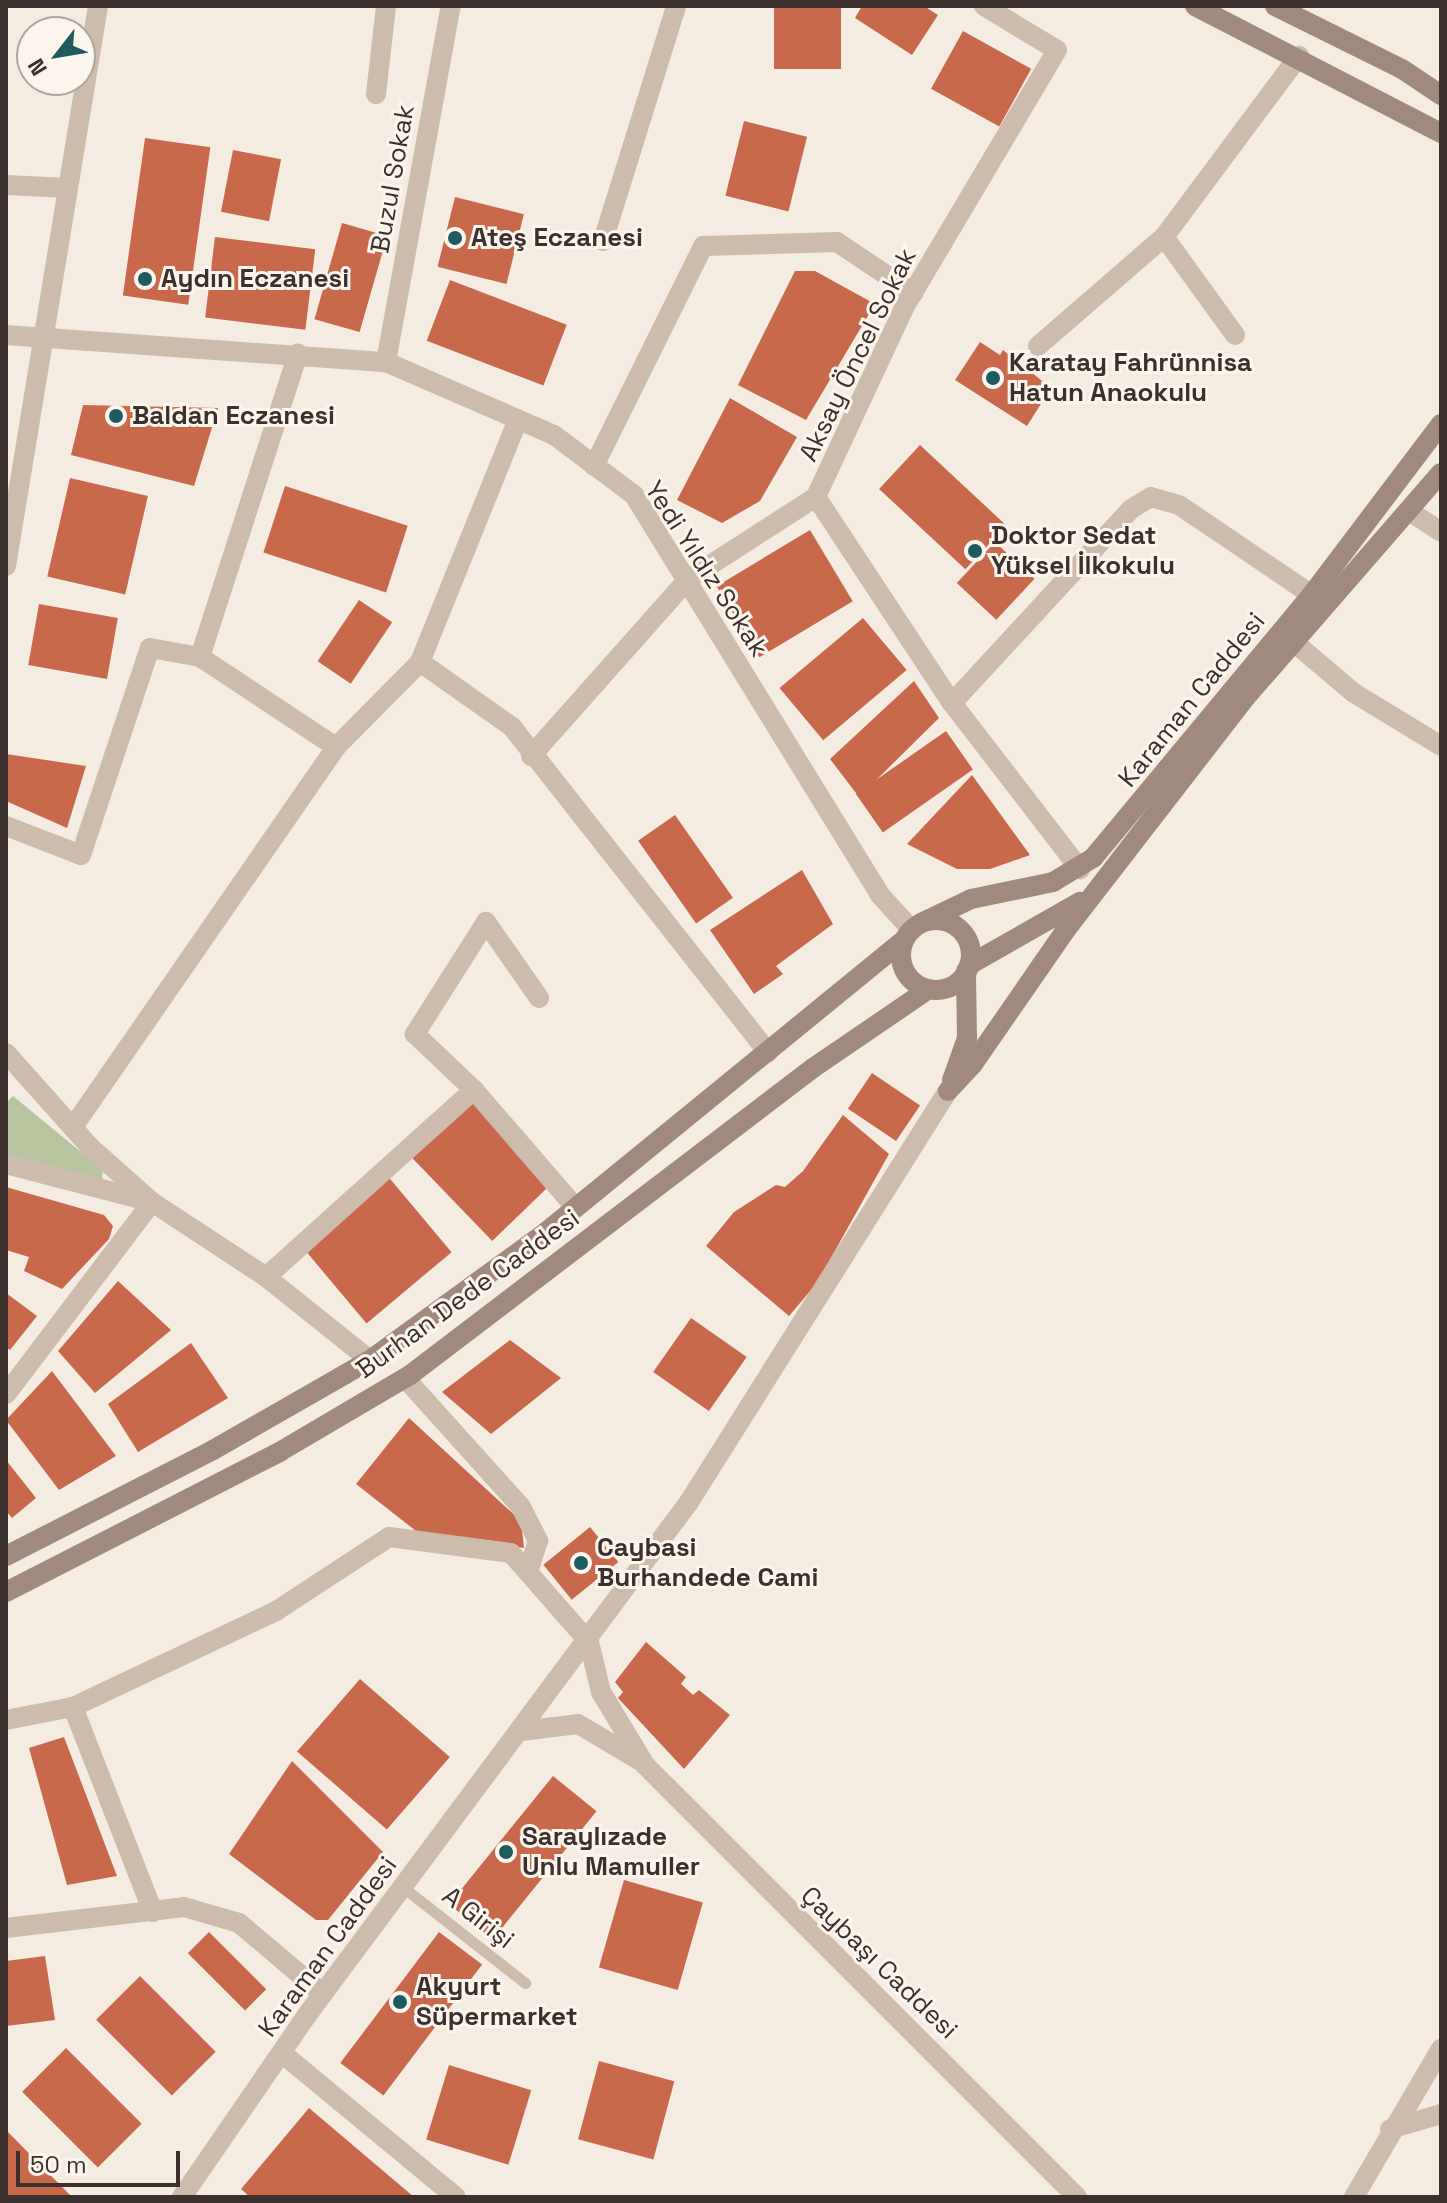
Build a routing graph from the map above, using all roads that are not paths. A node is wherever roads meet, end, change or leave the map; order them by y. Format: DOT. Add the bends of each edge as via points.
graph roads {
  1 [pos="98,6"];
  2 [pos="386,6"];
  3 [pos="451,6"];
  4 [pos="676,6"];
  5 [pos="984,6"];
  6 [pos="1195,6"];
  7 [pos="1275,6"];
  8 [pos="1299,56"];
  9 [pos="376,94"];
  10 [pos="1441,95"];
  11 [pos="1441,133"];
  12 [pos="6,185"];
  13 [pos="67,188"];
  14 [pos="1164,237"];
  15 [pos="603,241"];
  16 [pos="913,293"];
  17 [pos="12,335"];
  18 [pos="1235,335"];
  19 [pos="44,337"];
  20 [pos="1038,346"];
  21 [pos="298,353"];
  22 [pos="386,362"];
  23 [pos="518,420"];
  24 [pos="1441,424"];
  25 [pos="594,466"];
  26 [pos="1441,473"];
  27 [pos="816,497"];
  28 [pos="1409,511"];
  29 [pos="1441,532"];
  30 [pos="6,566"];
  31 [pos="687,580"];
  32 [pos="1318,598"];
  33 [pos="1287,636"];
  34 [pos="200,657"];
  35 [pos="420,662"];
  36 [pos="952,703"];
  37 [pos="1441,746"];
  38 [pos="336,747"];
  39 [pos="531,756"];
  40 [pos="6,826"];
  41 [pos="1080,869"];
  42 [pos="1100,887"];
  43 [pos="912,931"];
  44 [pos="968,968"];
  45 [pos="929,989"];
  46 [pos="539,998"];
  47 [pos="768,1052"];
  48 [pos="6,1053"];
  49 [pos="474,1090"];
  50 [pos="948,1091"];
  51 [pos="73,1127"];
  52 [pos="6,1164"];
  53 [pos="152,1202"];
  54 [pos="575,1207"];
  55 [pos="266,1277"];
  56 [pos="370,1360"];
  57 [pos="405,1378"];
  58 [pos="6,1394"];
  59 [pos="6,1556"];
  60 [pos="528,1571"];
  61 [pos="6,1592"];
  62 [pos="589,1642"];
  63 [pos="73,1707"];
  64 [pos="6,1720"];
  65 [pos="521,1731"];
  66 [pos="645,1765"];
  67 [pos="404,1888"];
  68 [pos="153,1912"];
  69 [pos="6,1928"];
  70 [pos="525,1983"];
  71 [pos="323,1994"];
  72 [pos="1441,2049"];
  73 [pos="283,2054"];
  74 [pos="1441,2114"];
  75 [pos="1390,2129"];
  76 [pos="189,2194"];
  77 [pos="456,2197"];
  78 [pos="1077,2197"];
  79 [pos="1354,2197"];
  1 -- 13 [label="street"];
  2 -- 9 [label="street"];
  3 -- 22 [label="street, Buzul Sokak"];
  4 -- 15 [label="street"];
  5 -- 16 [label="street, Aksay Öncel Sokak" via="1057,50"];
  6 -- 8 [label="main road"];
  7 -- 10 [label="main road" via="1402,69"];
  8 -- 11 [label="main road"];
  8 -- 14 [label="street"];
  12 -- 13 [label="street"];
  13 -- 19 [label="street"];
  14 -- 18 [label="street"];
  14 -- 20 [label="street"];
  16 -- 25 [label="street" via="837,242 703,246"];
  16 -- 27 [label="street, Aksay Öncel Sokak"];
  17 -- 19 [label="street, Yedi Yıldız Sokak"];
  19 -- 21 [label="street, Yedi Yıldız Sokak"];
  19 -- 30 [label="street"];
  21 -- 22 [label="street, Yedi Yıldız Sokak"];
  21 -- 34 [label="street"];
  22 -- 23 [label="street, Yedi Yıldız Sokak"];
  23 -- 25 [label="street, Yedi Yıldız Sokak" via="554,435"];
  23 -- 35 [label="street"];
  24 -- 32 [label="main road, Karaman Caddesi"];
  25 -- 31 [label="street, Yedi Yıldız Sokak" via="634,495"];
  26 -- 28 [label="main road, Karaman Caddesi"];
  27 -- 31 [label="street"];
  27 -- 36 [label="street, Aksay Öncel Sokak"];
  28 -- 29 [label="street"];
  28 -- 32 [label="main road, Karaman Caddesi"];
  31 -- 39 [label="street"];
  31 -- 43 [label="street, Yedi Yıldız Sokak" via="879,894"];
  32 -- 33 [label="main road, Karaman Caddesi"];
  32 -- 36 [label="street" via="1179,505 1151,497 1131,509"];
  33 -- 37 [label="street" via="1354,693"];
  33 -- 41 [label="main road, Karaman Caddesi"];
  33 -- 42 [label="main road, Karaman Caddesi"];
  34 -- 38 [label="street"];
  34 -- 40 [label="street" via="150,648 81,855"];
  35 -- 38 [label="street"];
  35 -- 39 [label="street" via="512,727"];
  36 -- 41 [label="street, Aksay Öncel Sokak"];
  38 -- 51 [label="street"];
  39 -- 47 [label="street"];
  41 -- 43 [label="main road, Karaman Caddesi" via="1021,892 971,899"];
  42 -- 44 [label="main road, Karaman Caddesi"];
  42 -- 50 [label="main road, Karaman Caddesi"];
  43 -- 44 [label="main road" via="944,921 954,926 968,944"];
  43 -- 45 [label="main road" via="905,972"];
  43 -- 47 [label="main road, Burhan Dede Caddesi"];
  44 -- 45 [label="main road" via="950,987"];
  44 -- 50 [label="main road" via="967,1038"];
  45 -- 57 [label="main road, Burhan Dede Caddesi" via="813,1068"];
  46 -- 49 [label="street" via="486,922 415,1034"];
  47 -- 54 [label="main road, Burhan Dede Caddesi"];
  48 -- 51 [label="street"];
  49 -- 54 [label="street"];
  49 -- 55 [label="street"];
  50 -- 62 [label="street, Karaman Caddesi" via="689,1502"];
  51 -- 53 [label="street"];
  52 -- 53 [label="street"];
  53 -- 55 [label="street"];
  53 -- 58 [label="street"];
  54 -- 56 [label="main road, Burhan Dede Caddesi"];
  55 -- 56 [label="street"];
  56 -- 59 [label="main road, Burhan Dede Caddesi" via="213,1450"];
  57 -- 60 [label="street" via="521,1507 538,1541"];
  57 -- 61 [label="main road, Burhan Dede Caddesi" via="281,1451"];
  60 -- 62 [label="street"];
  60 -- 63 [label="street" via="511,1553 389,1537 276,1611"];
  62 -- 65 [label="street, Karaman Caddesi"];
  62 -- 66 [label="street" via="601,1692"];
  63 -- 64 [label="street"];
  63 -- 68 [label="street"];
  65 -- 66 [label="street" via="578,1724"];
  65 -- 67 [label="street, Karaman Caddesi"];
  66 -- 78 [label="street, Çaybaşı Caddesi"];
  67 -- 70 [label="lane, A Girişi"];
  67 -- 71 [label="street, Karaman Caddesi"];
  68 -- 69 [label="street"];
  68 -- 71 [label="street" via="184,1907 239,1923"];
  71 -- 73 [label="street, Karaman Caddesi"];
  72 -- 75 [label="street"];
  73 -- 76 [label="street, Karaman Caddesi"];
  73 -- 77 [label="street"];
  74 -- 75 [label="street"];
  75 -- 79 [label="street"];
}
